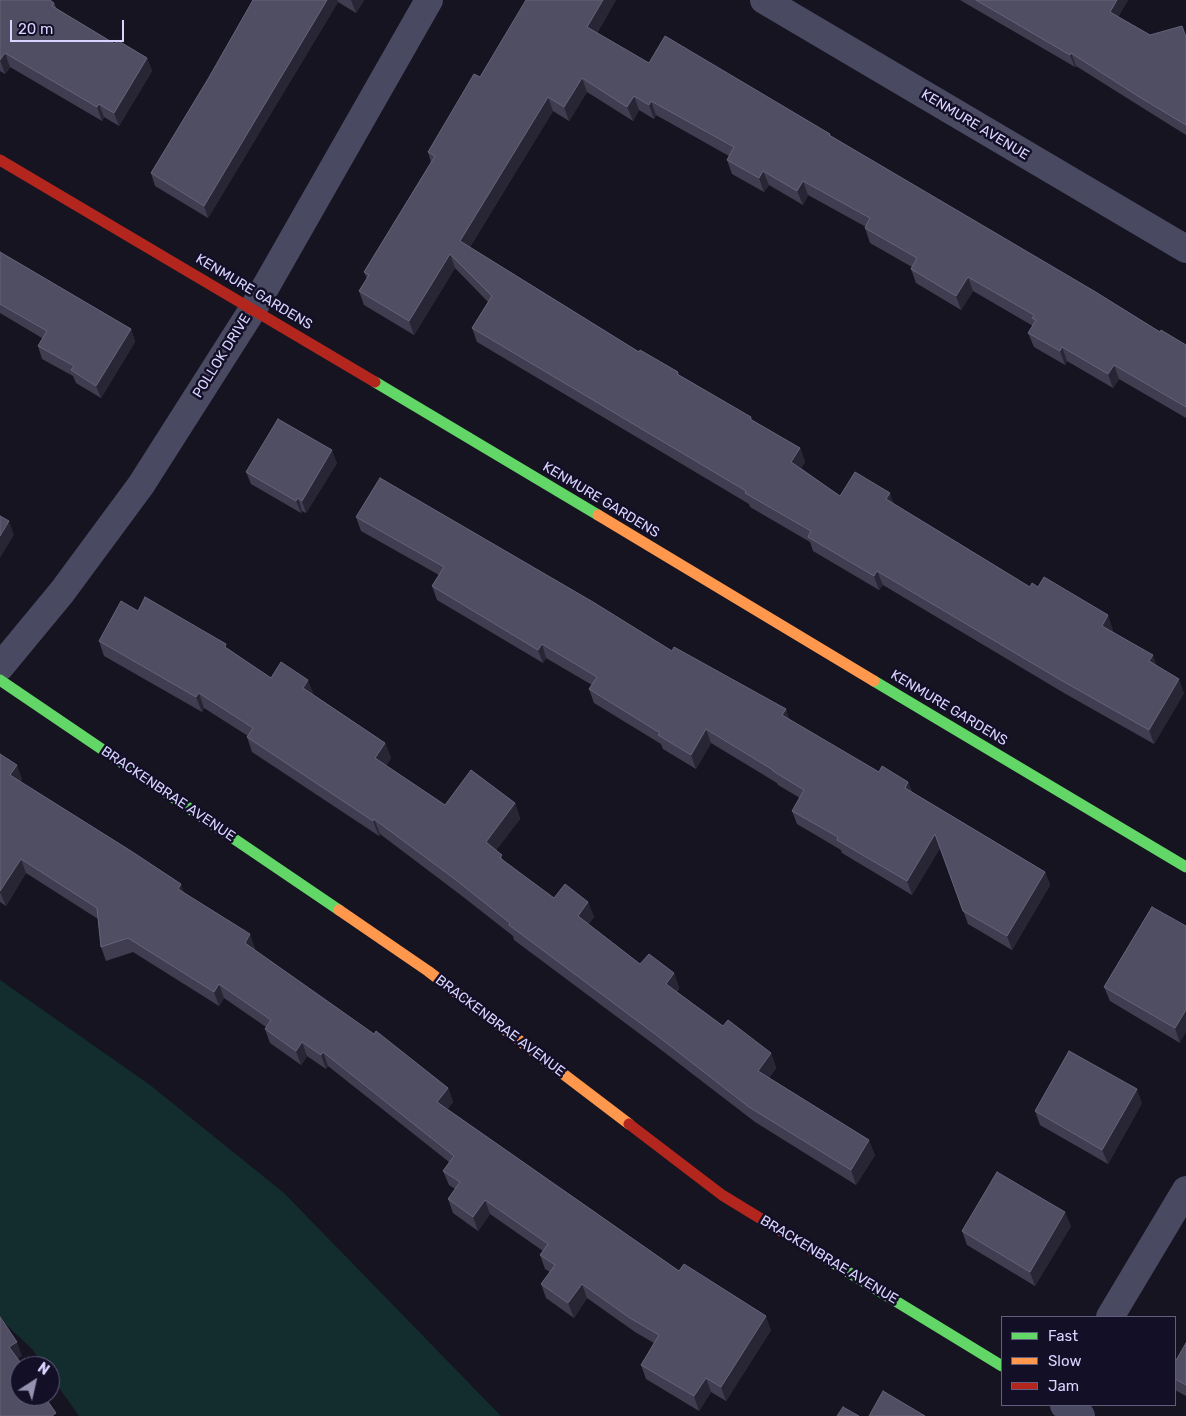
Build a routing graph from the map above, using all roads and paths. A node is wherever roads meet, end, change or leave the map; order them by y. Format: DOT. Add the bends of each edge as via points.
graph roads {
  1 [pos="430,0"];
  2 [pos="764,0"];
  3 [pos="0,160"];
  4 [pos="1186,249"];
  5 [pos="253,308"];
  6 [pos="0,667"];
  7 [pos="0,680"];
  8 [pos="1186,867"];
  9 [pos="1186,1190"];
  10 [pos="1111,1316"];
  11 [pos="1001,1365"];
  12 [pos="1066,1406"];
  13 [pos="1081,1416"];
  1 -- 5 [label="street, POLLOK DRIVE"];
  2 -- 4 [label="street, KENMURE AVENUE"];
  3 -- 5 [label="street, KENMURE GARDENS"];
  5 -- 6 [label="street, POLLOK DRIVE" via="140,485 62,592"];
  5 -- 8 [label="street, KENMURE GARDENS"];
  7 -- 11 [label="street, BRACKENBRAE AVENUE" via="428,971 722,1195"];
  9 -- 10 [label="street"];
  12 -- 13 [label="street"];
}
